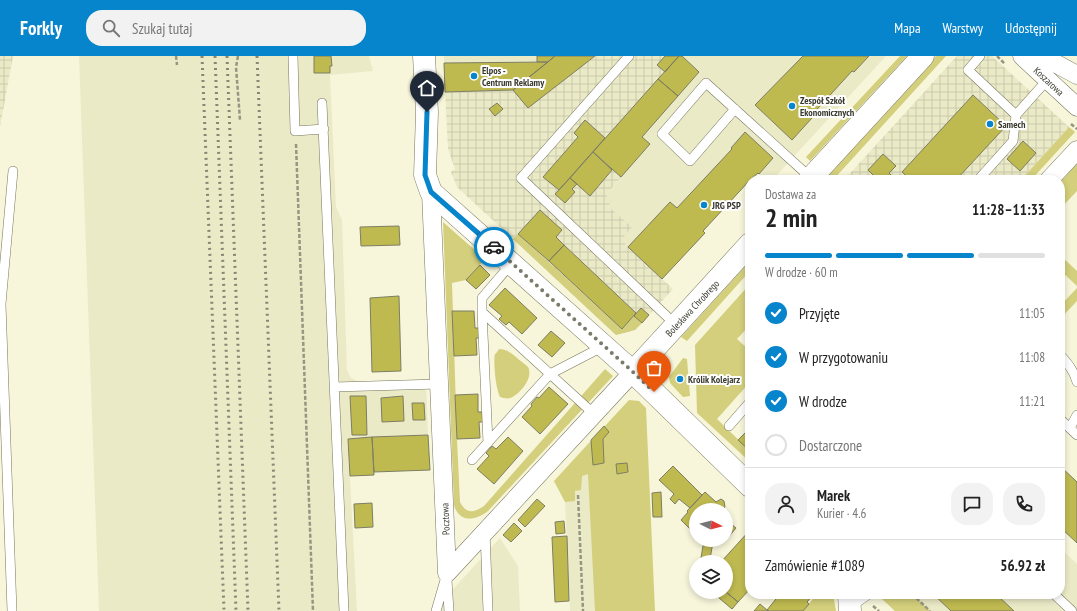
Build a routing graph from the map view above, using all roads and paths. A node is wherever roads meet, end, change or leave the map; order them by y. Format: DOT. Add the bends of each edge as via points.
graph roads {
  1 [pos="176,56"];
  2 [pos="238,56"];
  3 [pos="293,56"];
  4 [pos="424,56"];
  5 [pos="629,56"];
  6 [pos="923,56"];
  7 [pos="980,56"];
  8 [pos="1022,56"];
  9 [pos="1042,56"];
  10 [pos="1062,64"];
  11 [pos="177,65"];
  12 [pos="1077,75"];
  13 [pos="1048,80"];
  14 [pos="322,103"];
  15 [pos="1077,107"];
  16 [pos="735,110"];
  17 [pos="1016,115"];
  18 [pos="240,120"];
  19 [pos="324,129"];
  20 [pos="295,131"];
  21 [pos="1077,150"];
  22 [pos="13,171"];
  23 [pos="806,175"];
  24 [pos="814,175"];
  25 [pos="982,175"];
  26 [pos="1054,175"];
  27 [pos="431,192"];
  28 [pos="745,249"];
  29 [pos="512,263"];
  30 [pos="482,312"];
  31 [pos="676,325"];
  32 [pos="604,346"];
  33 [pos="1065,360"];
  34 [pos="633,372"];
  35 [pos="550,374"];
  36 [pos="1077,382"];
  37 [pos="439,384"];
  38 [pos="334,388"];
  39 [pos="745,408"];
  40 [pos="594,414"];
  41 [pos="1077,415"];
  42 [pos="1065,423"];
  43 [pos="729,426"];
  44 [pos="1074,431"];
  45 [pos="488,443"];
  46 [pos="472,460"];
  47 [pos="745,481"];
  48 [pos="578,495"];
  49 [pos="485,532"];
  50 [pos="447,572"];
  51 [pos="862,599"];
  52 [pos="917,599"];
  53 [pos="1059,599"];
  54 [pos="849,603"];
  55 [pos="12,611"];
  56 [pos="313,611"];
  57 [pos="344,611"];
  58 [pos="436,611"];
  59 [pos="448,611"];
  60 [pos="488,611"];
  61 [pos="583,611"];
  62 [pos="930,611"];
  63 [pos="1072,611"];
  1 -- 11 [label="path"];
  2 -- 18 [label="path" via="236,67"];
  3 -- 20 [label="lane"];
  4 -- 27 [label="street, Pocztowa" via="427,112 425,175"];
  5 -- 31 [label="lane" via="521,178"];
  6 -- 24 [label="street"];
  7 -- 17 [label="lane" via="968,70"];
  8 -- 13 [label="street, Koszarowa"];
  9 -- 10 [label="street, Koszarowa"];
  10 -- 12 [label="street, Koszarowa"];
  10 -- 13 [label="lane"];
  13 -- 15 [label="street, Koszarowa"];
  13 -- 17 [label="lane"];
  14 -- 19 [label="lane"];
  16 -- 16 [label="lane" via="690,160 662,134 706,83"];
  16 -- 23 [label="lane"];
  17 -- 25 [label="lane" via="1013,141"];
  19 -- 20 [label="lane"];
  19 -- 38 [label="lane"];
  20 -- 56 [label="path"];
  21 -- 26 [label="street"];
  22 -- 55 [label="lane" via="1,304"];
  27 -- 29 [label="street"];
  27 -- 37 [label="street, Pocztowa"];
  28 -- 31 [label="street, Bolesława Chrobrego"];
  29 -- 30 [label="lane" via="482,298"];
  29 -- 32 [label="street"];
  30 -- 35 [label="lane"];
  30 -- 45 [label="lane"];
  31 -- 34 [label="street, Bolesława Chrobrego"];
  32 -- 34 [label="street"];
  32 -- 35 [label="lane"];
  33 -- 36 [label="lane" via="1075,374"];
  34 -- 40 [label="street"];
  34 -- 47 [label="street"];
  35 -- 40 [label="lane"];
  35 -- 45 [label="lane"];
  37 -- 38 [label="lane"];
  37 -- 50 [label="street, Pocztowa"];
  38 -- 57 [label="lane"];
  39 -- 43 [label="lane"];
  40 -- 49 [label="street"];
  41 -- 44 [label="lane"];
  42 -- 44 [label="lane"];
  45 -- 46 [label="lane"];
  48 -- 61 [label="path"];
  49 -- 50 [label="street"];
  49 -- 60 [label="lane"];
  50 -- 58 [label="lane"];
  50 -- 59 [label="lane"];
  51 -- 54 [label="lane" via="856,603"];
  52 -- 62 [label="path"];
  53 -- 63 [label="lane"];
}
